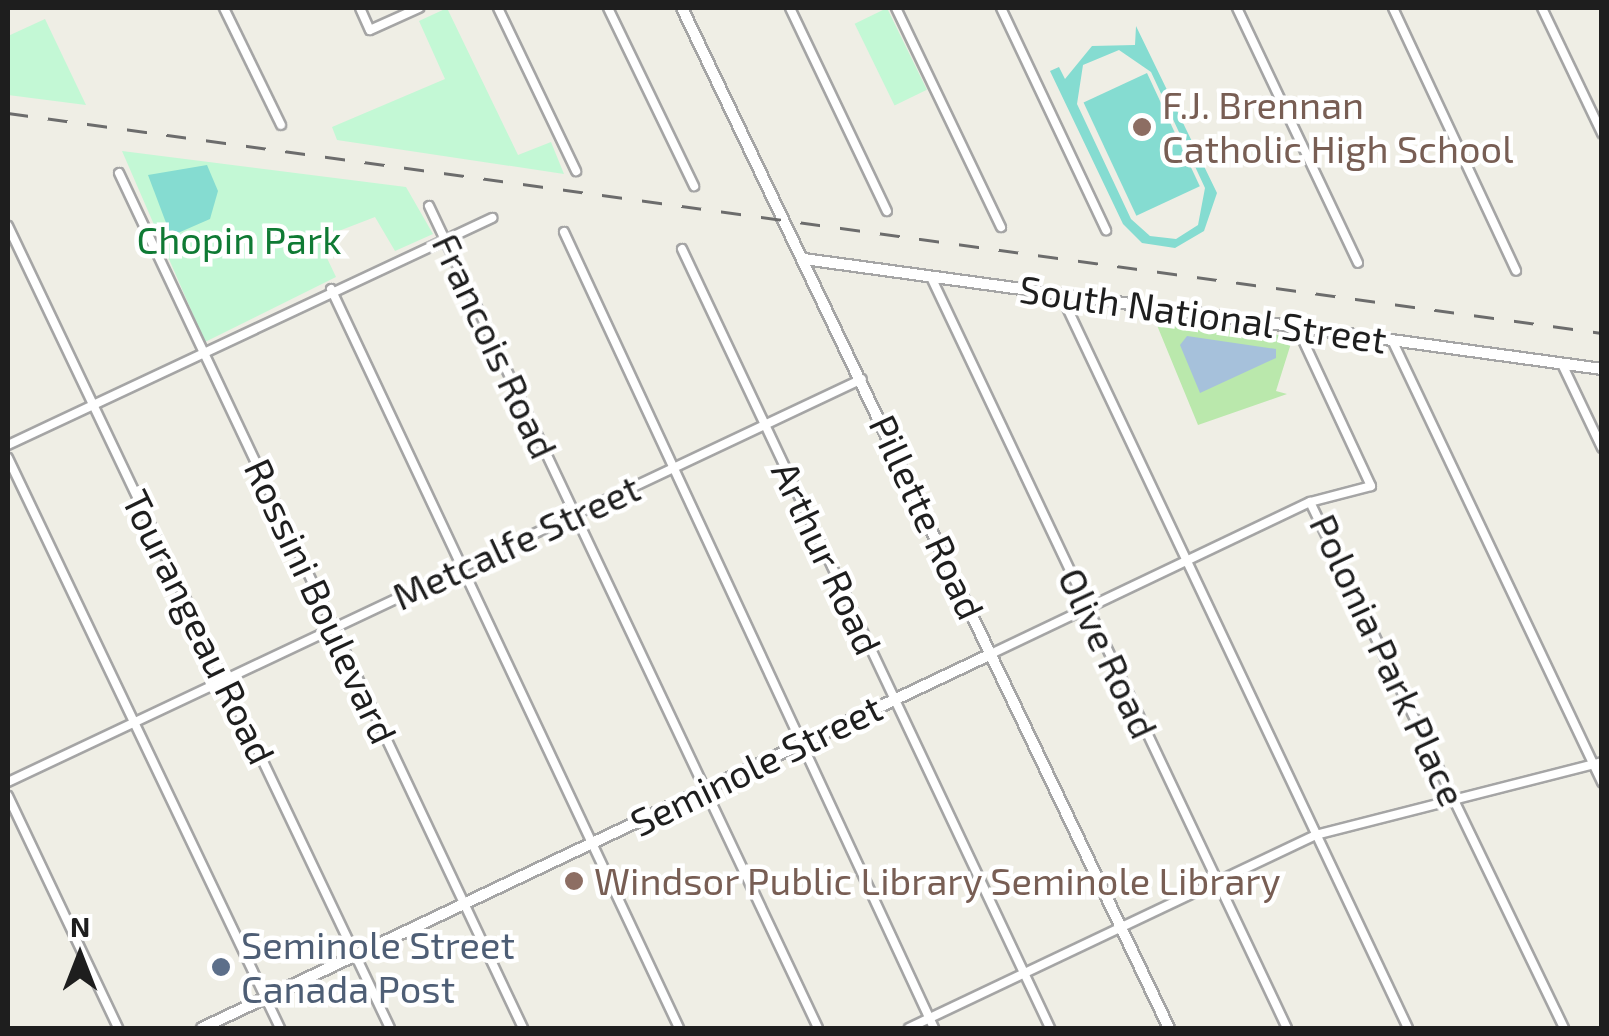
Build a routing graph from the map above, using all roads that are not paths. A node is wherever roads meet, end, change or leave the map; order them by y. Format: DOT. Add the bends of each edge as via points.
graph roads {
  1 [pos="224,8"];
  2 [pos="360,8"];
  3 [pos="419,8"];
  4 [pos="498,8"];
  5 [pos="608,8"];
  6 [pos="682,8"];
  7 [pos="790,8"];
  8 [pos="896,8"];
  9 [pos="1001,8"];
  10 [pos="1237,8"];
  11 [pos="1392,8"];
  12 [pos="1542,8"];
  13 [pos="280,125"];
  14 [pos="1602,133"];
  15 [pos="576,172"];
  16 [pos="119,173"];
  17 [pos="694,186"];
  18 [pos="429,206"];
  19 [pos="887,211"];
  20 [pos="492,218"];
  21 [pos="8,226"];
  22 [pos="1001,226"];
  23 [pos="1106,230"];
  24 [pos="564,232"];
  25 [pos="443,236"];
  26 [pos="682,249"];
  27 [pos="804,259"];
  28 [pos="1358,263"];
  29 [pos="1516,272"];
  30 [pos="932,277"];
  31 [pos="330,289"];
  32 [pos="1061,294"];
  33 [pos="1297,327"];
  34 [pos="1392,340"];
  35 [pos="204,353"];
  36 [pos="1562,364"];
  37 [pos="1602,369"];
  38 [pos="862,378"];
  39 [pos="92,404"];
  40 [pos="765,425"];
  41 [pos="8,445"];
  42 [pos="1602,448"];
  43 [pos="8,458"];
  44 [pos="670,469"];
  45 [pos="1310,502"];
  46 [pos="575,514"];
  47 [pos="1186,561"];
  48 [pos="462,568"];
  49 [pos="1086,608"];
  50 [pos="334,628"];
  51 [pos="992,654"];
  52 [pos="224,680"];
  53 [pos="894,700"];
  54 [pos="135,722"];
  55 [pos="800,744"];
  56 [pos="1597,764"];
  57 [pos="8,782"];
  58 [pos="1602,782"];
  59 [pos="705,789"];
  60 [pos="8,796"];
  61 [pos="1452,800"];
  62 [pos="1316,835"];
  63 [pos="592,844"];
  64 [pos="1217,882"];
  65 [pos="465,905"];
  66 [pos="1122,928"];
  67 [pos="356,957"];
  68 [pos="1024,974"];
  69 [pos="265,998"];
  70 [pos="930,1019"];
  71 [pos="118,1028"];
  72 [pos="202,1028"];
  73 [pos="280,1028"];
  74 [pos="390,1028"];
  75 [pos="523,1028"];
  76 [pos="680,1028"];
  77 [pos="818,1028"];
  78 [pos="909,1028"];
  79 [pos="934,1028"];
  80 [pos="1050,1028"];
  81 [pos="1170,1028"];
  82 [pos="1287,1028"];
  83 [pos="1408,1028"];
  84 [pos="1564,1028"];
  1 -- 13 [label="street"];
  2 -- 3 [label="street" via="370,30"];
  4 -- 15 [label="street"];
  5 -- 17 [label="street"];
  6 -- 27 [label="street, Pillette Road"];
  7 -- 19 [label="street"];
  8 -- 22 [label="street"];
  9 -- 23 [label="street"];
  10 -- 28 [label="street"];
  11 -- 29 [label="street"];
  12 -- 14 [label="street"];
  16 -- 35 [label="street, Rossini Boulevard"];
  18 -- 25 [label="street, Francois Road"];
  20 -- 25 [label="street"];
  21 -- 39 [label="street, Tourangeau Road"];
  24 -- 44 [label="street"];
  25 -- 31 [label="street"];
  25 -- 46 [label="street, Francois Road"];
  26 -- 40 [label="street, Arthur Road"];
  27 -- 30 [label="street, South National Street"];
  27 -- 38 [label="street, Pillette Road"];
  30 -- 32 [label="street, South National Street"];
  30 -- 49 [label="street, Olive Road"];
  31 -- 35 [label="street"];
  31 -- 48 [label="street"];
  32 -- 33 [label="street, South National Street"];
  32 -- 47 [label="street"];
  33 -- 34 [label="street, South National Street"];
  33 -- 45 [label="street, Polonia Park Place" via="1371,486"];
  34 -- 36 [label="street, South National Street"];
  34 -- 56 [label="street"];
  35 -- 39 [label="street"];
  35 -- 50 [label="street, Rossini Boulevard"];
  36 -- 37 [label="street, South National Street"];
  36 -- 42 [label="street"];
  38 -- 40 [label="street, Metcalfe Street"];
  38 -- 51 [label="street, Pillette Road"];
  39 -- 41 [label="street"];
  39 -- 52 [label="street, Tourangeau Road"];
  40 -- 44 [label="street, Metcalfe Street"];
  40 -- 53 [label="street, Arthur Road"];
  43 -- 54 [label="street"];
  44 -- 46 [label="street, Metcalfe Street"];
  44 -- 55 [label="street"];
  45 -- 47 [label="street, Seminole Street"];
  45 -- 61 [label="street, Polonia Park Place"];
  46 -- 48 [label="street, Metcalfe Street"];
  46 -- 59 [label="street, Francois Road"];
  47 -- 49 [label="street, Seminole Street"];
  47 -- 62 [label="street"];
  48 -- 50 [label="street, Metcalfe Street"];
  48 -- 63 [label="street"];
  49 -- 51 [label="street, Seminole Street"];
  49 -- 64 [label="street, Olive Road"];
  50 -- 52 [label="street, Metcalfe Street"];
  50 -- 65 [label="street, Rossini Boulevard"];
  51 -- 53 [label="street, Seminole Street"];
  51 -- 66 [label="street, Pillette Road"];
  52 -- 54 [label="street, Metcalfe Street"];
  52 -- 67 [label="street, Tourangeau Road"];
  53 -- 55 [label="street, Seminole Street"];
  53 -- 68 [label="street, Arthur Road"];
  54 -- 57 [label="street, Metcalfe Street"];
  54 -- 69 [label="street"];
  55 -- 59 [label="street, Seminole Street"];
  55 -- 70 [label="street"];
  56 -- 58 [label="street"];
  56 -- 61 [label="street"];
  59 -- 63 [label="street, Seminole Street"];
  59 -- 77 [label="street, Francois Road"];
  60 -- 71 [label="street"];
  61 -- 62 [label="street"];
  61 -- 84 [label="street, Polonia Park Place"];
  62 -- 64 [label="street"];
  62 -- 83 [label="street"];
  63 -- 65 [label="street, Seminole Street"];
  63 -- 76 [label="street"];
  64 -- 66 [label="street"];
  64 -- 82 [label="street, Olive Road"];
  65 -- 67 [label="street, Seminole Street"];
  65 -- 75 [label="street, Rossini Boulevard"];
  66 -- 68 [label="street"];
  66 -- 81 [label="street, Pillette Road"];
  67 -- 69 [label="street, Seminole Street"];
  67 -- 74 [label="street, Tourangeau Road"];
  68 -- 70 [label="street"];
  68 -- 80 [label="street, Arthur Road"];
  69 -- 72 [label="street, Seminole Street"];
  69 -- 73 [label="street"];
  70 -- 78 [label="street"];
  70 -- 79 [label="street"];
}
